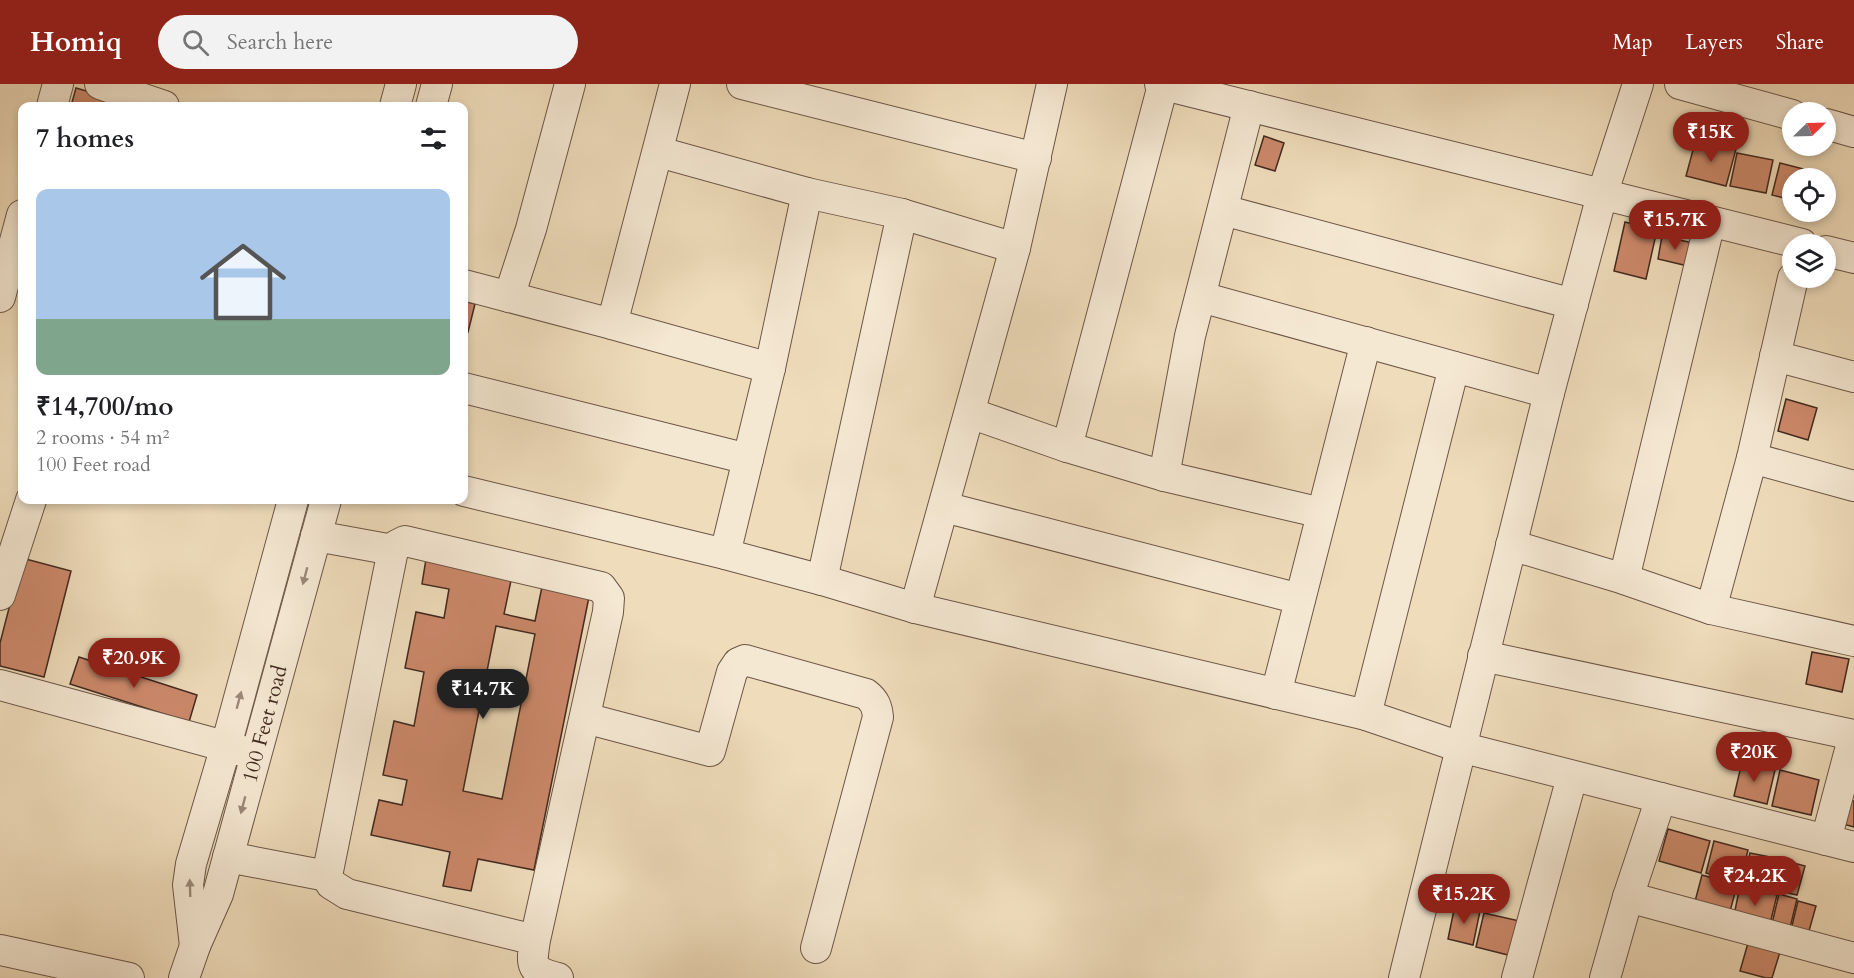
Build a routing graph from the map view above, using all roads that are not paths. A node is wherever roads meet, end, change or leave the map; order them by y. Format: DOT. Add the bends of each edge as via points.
graph roads {
  1 [pos="58,84"];
  2 [pos="100,84"];
  3 [pos="401,84"];
  4 [pos="437,84"];
  5 [pos="570,84"];
  6 [pos="675,84"];
  7 [pos="742,84"];
  8 [pos="1052,84"];
  9 [pos="1161,84"];
  10 [pos="1638,84"];
  11 [pos="1680,84"];
  12 [pos="53,102"];
  13 [pos="151,102"];
  14 [pos="396,102"];
  15 [pos="432,102"];
  16 [pos="1249,106"];
  17 [pos="1782,112"];
  18 [pos="1836,127"];
  19 [pos="1854,132"];
  20 [pos="659,152"];
  21 [pos="1036,158"];
  22 [pos="807,192"];
  23 [pos="1602,195"];
  24 [pos="1223,210"];
  25 [pos="902,214"];
  26 [pos="1710,222"];
  27 [pos="18,230"];
  28 [pos="1782,239"];
  29 [pos="1015,248"];
  30 [pos="1836,253"];
  31 [pos="1854,258"];
  32 [pos="468,286"];
  33 [pos="1792,288"];
  34 [pos="0,297"];
  35 [pos="509,297"];
  36 [pos="1201,297"];
  37 [pos="1573,304"];
  38 [pos="612,324"];
  39 [pos="1366,342"];
  40 [pos="1775,356"];
  41 [pos="1454,367"];
  42 [pos="770,368"];
  43 [pos="1854,377"];
  44 [pos="468,389"];
  45 [pos="1549,393"];
  46 [pos="970,413"];
  47 [pos="1067,447"];
  48 [pos="1752,458"];
  49 [pos="748,459"];
  50 [pos="1164,476"];
  51 [pos="1854,486"];
  52 [pos="468,492"];
  53 [pos="30,504"];
  54 [pos="292,504"];
  55 [pos="325,504"];
  56 [pos="944,507"];
  57 [pos="1322,513"];
  58 [pos="316,536"];
  59 [pos="1511,545"];
  60 [pos="393,550"];
  61 [pos="725,554"];
  62 [pos="1624,579"];
  63 [pos="822,580"];
  64 [pos="0,595"];
  65 [pos="1300,599"];
  66 [pos="915,608"];
  67 [pos="1711,609"];
  68 [pos="1854,641"];
  69 [pos="1483,656"];
  70 [pos="0,685"];
  71 [pos="1276,694"];
  72 [pos="1366,715"];
  73 [pos="585,718"];
  74 [pos="1854,735"];
  75 [pos="226,746"];
  76 [pos="1461,747"];
  77 [pos="256,755"];
  78 [pos="1572,777"];
  79 [pos="1661,798"];
  80 [pos="1840,844"];
  81 [pos="228,857"];
  82 [pos="327,876"];
  83 [pos="1628,897"];
  84 [pos="536,940"];
  85 [pos="195,946"];
  86 [pos="816,948"];
  87 [pos="0,950"];
  88 [pos="1854,958"];
  89 [pos="129,978"];
  90 [pos="184,978"];
  91 [pos="558,978"];
  92 [pos="1404,978"];
  93 [pos="1517,978"];
  94 [pos="1605,978"];
  1 -- 12 [label="street"];
  2 -- 13 [label="street"];
  3 -- 14 [label="street"];
  4 -- 15 [label="street"];
  5 -- 35 [label="street"];
  6 -- 20 [label="street"];
  7 -- 21 [label="street"];
  8 -- 21 [label="street"];
  9 -- 16 [label="street"];
  9 -- 47 [label="street"];
  10 -- 23 [label="street"];
  11 -- 17 [label="street"];
  16 -- 23 [label="street"];
  16 -- 24 [label="street"];
  18 -- 19 [label="street"];
  20 -- 22 [label="street"];
  20 -- 38 [label="street"];
  21 -- 29 [label="street"];
  22 -- 25 [label="street"];
  22 -- 42 [label="street"];
  23 -- 26 [label="street"];
  23 -- 37 [label="street"];
  24 -- 36 [label="street"];
  24 -- 37 [label="street"];
  25 -- 29 [label="street"];
  25 -- 63 [label="street"];
  26 -- 28 [label="street"];
  26 -- 62 [label="street"];
  27 -- 34 [label="street"];
  29 -- 46 [label="street"];
  30 -- 31 [label="street"];
  32 -- 35 [label="street"];
  33 -- 40 [label="street"];
  35 -- 38 [label="street"];
  36 -- 39 [label="street"];
  36 -- 50 [label="street"];
  37 -- 45 [label="street"];
  38 -- 42 [label="street"];
  39 -- 41 [label="street"];
  39 -- 57 [label="street"];
  40 -- 43 [label="street"];
  40 -- 48 [label="street"];
  41 -- 45 [label="street"];
  41 -- 72 [label="street"];
  42 -- 49 [label="street"];
  44 -- 49 [label="street"];
  45 -- 59 [label="street"];
  46 -- 47 [label="street"];
  46 -- 56 [label="street"];
  47 -- 50 [label="street"];
  48 -- 51 [label="street"];
  48 -- 67 [label="street"];
  49 -- 61 [label="street"];
  50 -- 57 [label="street"];
  52 -- 61 [label="street"];
  53 -- 64 [label="street"];
  75 -- 54 [label="street, 100 Feet road, one-way"];
  55 -- 58 [label="street, 100 Feet road"];
  56 -- 65 [label="street"];
  56 -- 66 [label="street"];
  57 -- 65 [label="street"];
  58 -- 60 [label="street"];
  58 -- 77 [label="street, 100 Feet road, one-way"];
  59 -- 62 [label="street"];
  59 -- 69 [label="street"];
  60 -- 73 [label="street" via="405,541 601,587 609,605"];
  60 -- 82 [label="street"];
  61 -- 63 [label="street"];
  62 -- 67 [label="street"];
  63 -- 66 [label="street"];
  65 -- 71 [label="street"];
  66 -- 71 [label="street"];
  67 -- 68 [label="street"];
  69 -- 74 [label="street"];
  69 -- 76 [label="street"];
  70 -- 75 [label="street"];
  71 -- 72 [label="street"];
  72 -- 76 [label="street"];
  73 -- 84 [label="street"];
  73 -- 86 [label="street" via="710,751 732,672 745,660 866,694 872,699 878,717"];
  74 -- 80 [label="street"];
  75 -- 77 [label="street"];
  85 -- 75 [label="street, 100 Feet road, one-way" via="188,885 191,864"];
  76 -- 78 [label="street"];
  76 -- 92 [label="street"];
  77 -- 81 [label="street, 100 Feet road, one-way"];
  78 -- 79 [label="street"];
  78 -- 93 [label="street"];
  79 -- 80 [label="street"];
  79 -- 83 [label="street"];
  81 -- 82 [label="street"];
  81 -- 85 [label="street, 100 Feet road" via="218,894"];
  82 -- 84 [label="street" via="331,884 347,894"];
  83 -- 88 [label="street"];
  83 -- 94 [label="street"];
  84 -- 91 [label="street" via="532,963 536,970"];
  85 -- 90 [label="street, 100 Feet road"];
  87 -- 89 [label="street"];
}
